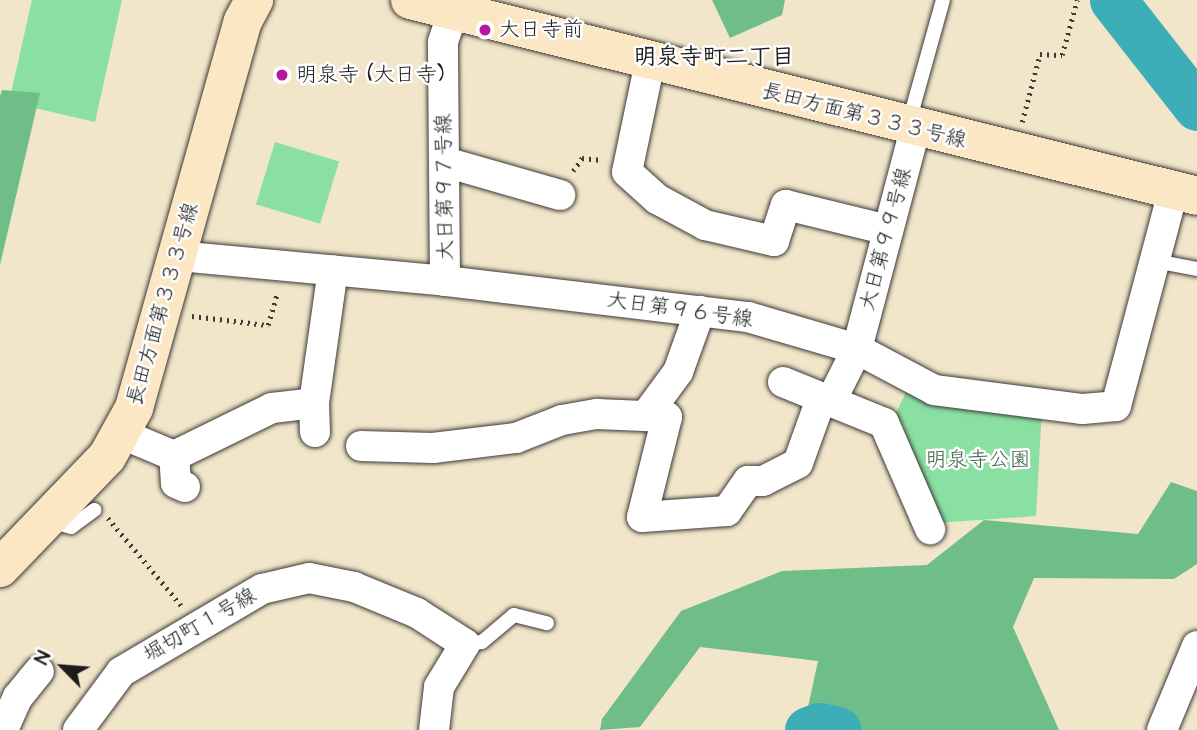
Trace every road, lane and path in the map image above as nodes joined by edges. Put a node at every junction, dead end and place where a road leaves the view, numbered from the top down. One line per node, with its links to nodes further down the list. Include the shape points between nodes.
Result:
1 (254, 0): 14 (street, 長田方面第３３３号線, via 243,21)
2 (410, 0): 5 (street, 長田方面第３３３号線)
3 (943, 0): 7 (lane, via 912,111)
4 (1077, 0): 8 (path, via 1062,55 1040,54)
5 (453, 11): 6 (street, 長田方面第３３３号線); 9 (street, 大日第９７号線, via 443,42)
6 (650, 62): 7 (street, 長田方面第３３３号線); 10 (street)
7 (915, 129): 11 (street, 長田方面第３３３号線); 13 (street, 大日第９９号線)
8 (1018, 136)
9 (445, 162): 12 (street); 18 (street, 大日第９７号線)
10 (627, 168): 12 (path, via 582,158 569,191); 13 (street, via 657,199 705,225 774,241 786,205)
11 (1185, 194): 15 (street, 大日第９６号線)
12 (560, 195)
13 (888, 230): 22 (street, 大日第９９号線)
14 (177, 256): 17 (street, 大日第９６号線); 28 (street, 長田方面第３３３号線, via 134,408)
15 (1155, 261): 16 (lane); 22 (street, 大日第９６号線, via 1116,406 1083,409 934,390)
16 (1197, 269)
17 (332, 270): 18 (street, 大日第９６号線); 25 (street)
18 (446, 281): 20 (street, 大日第９６号線)
19 (279, 286): 21 (path, via 268,325)
20 (700, 312): 22 (street, 大日第９６号線, via 748,317); 26 (street, via 678,372)
21 (190, 316)
22 (857, 349): 24 (street, 大日第９９号線)
23 (783, 382): 24 (street)
24 (832, 399): 26 (street, 大日第９９号線, via 820,402 799,463 763,481 748,481 727,511 642,517 667,417); 34 (street, via 884,423)
25 (314, 403): 27 (street); 30 (street, via 272,408)
26 (647, 414): 29 (street, via 597,414 562,420 516,438 433,448)
27 (315, 432)
28 (122, 434): 30 (street); 33 (street, 長田方面第３３３号線)
29 (361, 446)
30 (174, 456): 31 (street, via 176,483)
31 (186, 487)
32 (94, 510): 33 (lane, via 71,527); 36 (path, via 116,522)
33 (46, 520): 35 (street, 長田方面第３３３号線)
34 (930, 529)
35 (0, 568)
36 (192, 621): 38 (street, 堀切町１号線, via 262,589 309,578 354,587 417,613); 42 (street, 堀切町１号線, via 121,672)
37 (547, 623): 38 (lane, via 514,615 482,642)
38 (465, 644): 43 (street, via 439,687)
39 (1197, 646): 44 (street)
40 (39, 671): 41 (street, via 18,697)
41 (3, 730)
42 (78, 730)
43 (434, 730)
44 (1162, 730)

